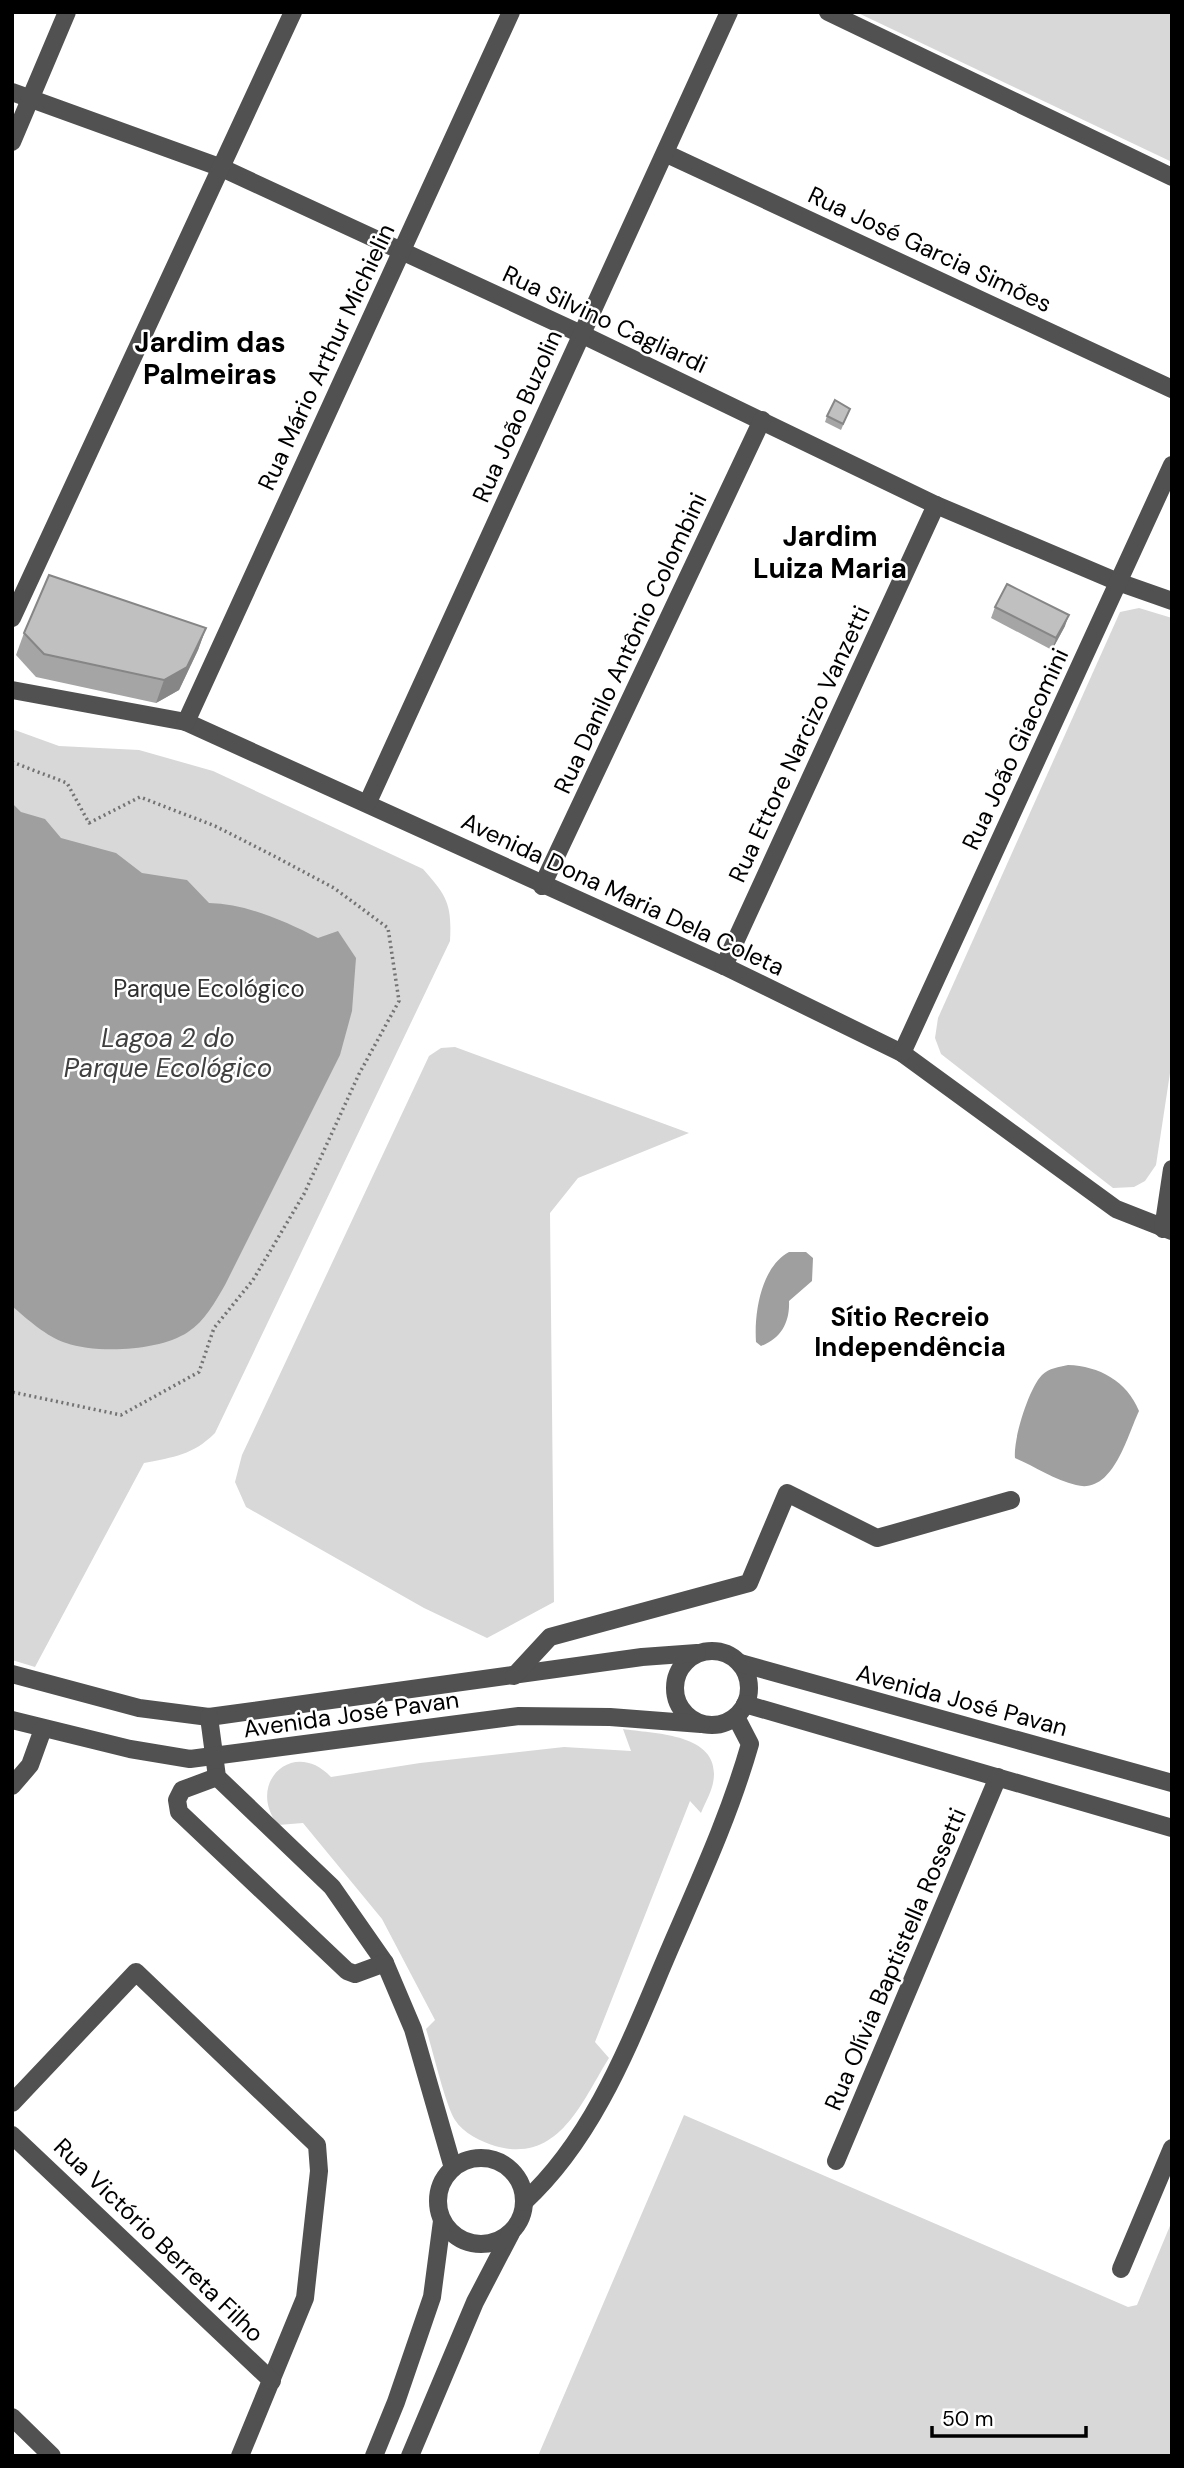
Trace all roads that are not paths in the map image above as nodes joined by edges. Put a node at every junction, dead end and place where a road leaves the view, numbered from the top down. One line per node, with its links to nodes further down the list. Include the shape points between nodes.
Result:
1 (67, 12): 7 (street)
2 (293, 12): 10 (street)
3 (511, 12): 12 (street, Rua Mário Arthur Michielin)
4 (729, 12): 9 (street, Rua João Buzolin)
5 (828, 12): 11 (street)
6 (12, 92): 7 (street, Rua Silvino Cagliardi)
7 (32, 98): 8 (street); 10 (street, Rua Silvino Cagliardi)
8 (12, 142)
9 (667, 154): 13 (street, Rua João Buzolin); 14 (street, Rua José Garcia Simões)
10 (222, 167): 12 (street, Rua Silvino Cagliardi); 20 (street)
11 (1172, 177)
12 (401, 250): 13 (street, Rua Silvino Cagliardi); 22 (street, Rua Mário Arthur Michielin)
13 (581, 334): 15 (street, Rua Silvino Cagliardi); 23 (street, Rua João Buzolin)
14 (1172, 389)
15 (762, 420): 17 (street, Rua Silvino Cagliardi); 24 (street, Rua Danilo Antônio Colombini)
16 (1172, 465): 18 (street, Rua João Giacomini)
17 (936, 505): 18 (street, Rua Silvino Cagliardi); 25 (street, Rua Ettore Narcizo Vanzetti)
18 (1118, 582): 19 (street, Rua Silvino Cagliardi); 26 (street, Rua João Giacomini)
19 (1172, 601)
20 (12, 618)
21 (12, 690): 22 (street, Avenida Dona Maria Dela Coleta)
22 (186, 722): 23 (street, Avenida Dona Maria Dela Coleta)
23 (368, 802): 24 (street, Avenida Dona Maria Dela Coleta)
24 (542, 886): 25 (street, Avenida Dona Maria Dela Coleta)
25 (724, 966): 26 (street, Avenida Dona Maria Dela Coleta)
26 (902, 1053): 28 (street, Avenida Dona Maria Dela Coleta, via 1116,1209)
27 (1172, 1169): 28 (street)
28 (1167, 1230)
29 (1011, 1500): 33 (street, via 877,1538 788,1493 749,1583 550,1637)
30 (697, 1653): 31 (street, via 720,1651); 33 (street, Avenida José Pavan); 37 (street, via 678,1671 675,1696 680,1709)
31 (740, 1663): 34 (street, via 749,1683); 42 (street, Avenida José Pavan)
32 (12, 1674): 35 (street, Avenida José Pavan, via 139,1708)
33 (514, 1676): 35 (street, Avenida José Pavan)
34 (741, 1711): 37 (street, via 725,1723); 41 (street); 51 (street, via 750,1744 734,1799 614,2078 544,2183)
35 (209, 1717): 39 (street)
36 (12, 1720): 38 (street, Avenida José Pavan)
37 (701, 1724): 39 (street, Avenida José Pavan, via 519,1716)
38 (43, 1729): 39 (street, Avenida José Pavan, via 190,1759); 43 (street, via 30,1765)
39 (212, 1758): 40 (street)
40 (217, 1777): 45 (street, via 332,1887); 45 (street, via 182,1790 177,1800 179,1812 347,1971 355,1974)
41 (998, 1777): 44 (street); 49 (street, Rua Olívia Baptistella Rossetti)
42 (1172, 1783)
43 (12, 1786)
44 (1172, 1828)
45 (385, 1963): 50 (street, via 414,2029)
46 (12, 2103): 55 (street, via 136,1972 317,2145 319,2171 305,2298)
47 (12, 2134): 55 (street, Rua Victório Berreta Filho)
48 (1172, 2148): 54 (street)
49 (836, 2161)
50 (453, 2168): 51 (street, via 479,2158 506,2166 519,2182); 52 (street, via 438,2192)
51 (524, 2202): 53 (street)
52 (442, 2221): 53 (street, via 463,2241 477,2244 491,2243); 59 (street, via 432,2297)
53 (514, 2228): 60 (street, via 475,2302)
54 (1121, 2269)
55 (272, 2381): 58 (street)
56 (12, 2417): 57 (street)
57 (52, 2456)
58 (240, 2456)
59 (374, 2456)
60 (410, 2456)

